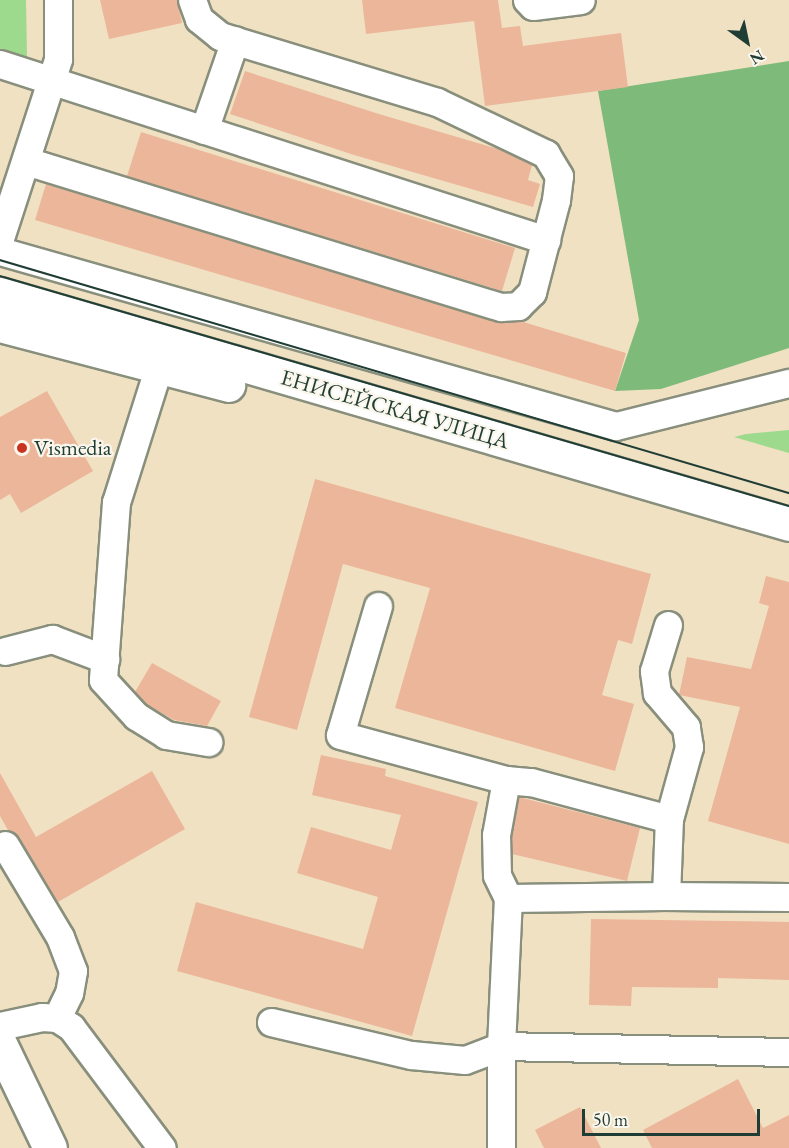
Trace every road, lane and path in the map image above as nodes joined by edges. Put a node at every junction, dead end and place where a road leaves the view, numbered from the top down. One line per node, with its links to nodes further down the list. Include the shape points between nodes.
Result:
1 (58, 0): 7 (lane, via 58,59)
2 (192, 0): 5 (lane, via 199,19 220,36)
3 (527, 0): 4 (lane, via 533,6)
4 (581, 0)
5 (235, 40): 8 (lane); 11 (lane, via 437,102 546,154 559,176)
6 (0, 64): 7 (lane)
7 (51, 81): 8 (lane); 9 (lane)
8 (204, 130): 11 (lane)
9 (26, 161): 10 (lane); 11 (lane, via 501,308 518,306 532,292)
10 (0, 238)
11 (546, 240)
12 (0, 251): 16 (lane, via 616,426)
13 (0, 294): 17 (main road, ЕНИСЕЙСКАЯ УЛИЦА)
14 (0, 325): 15 (main road, ЕНИСЕЙСКАЯ УЛИЦА)
15 (159, 366): 18 (main road, ЕНИСЕЙСКАЯ УЛИЦА); 22 (lane, via 116,502)
16 (789, 383)
17 (789, 524)
18 (789, 547)
19 (378, 606): 24 (lane, via 340,735)
20 (668, 625): 25 (lane, via 654,671 657,693 686,727 689,747)
21 (5, 651): 22 (lane, via 52,639)
22 (105, 660): 23 (lane, via 103,680 136,716 166,735)
23 (208, 742)
24 (506, 780): 25 (lane, via 531,782); 29 (lane, via 496,835 497,875)
25 (669, 819): 27 (lane)
26 (5, 845): 30 (lane, via 60,937 73,971 69,993)
27 (666, 896): 28 (lane); 29 (lane)
28 (789, 897)
29 (508, 898): 34 (lane)
30 (57, 1018): 32 (lane, via 42,1017); 37 (lane, via 71,1027)
31 (271, 1022): 34 (lane, via 411,1056 465,1060)
32 (0, 1026)
33 (0, 1044): 36 (main road)
34 (501, 1046): 35 (lane); 38 (lane)
35 (789, 1052)
36 (50, 1148)
37 (162, 1148)
38 (501, 1148)

